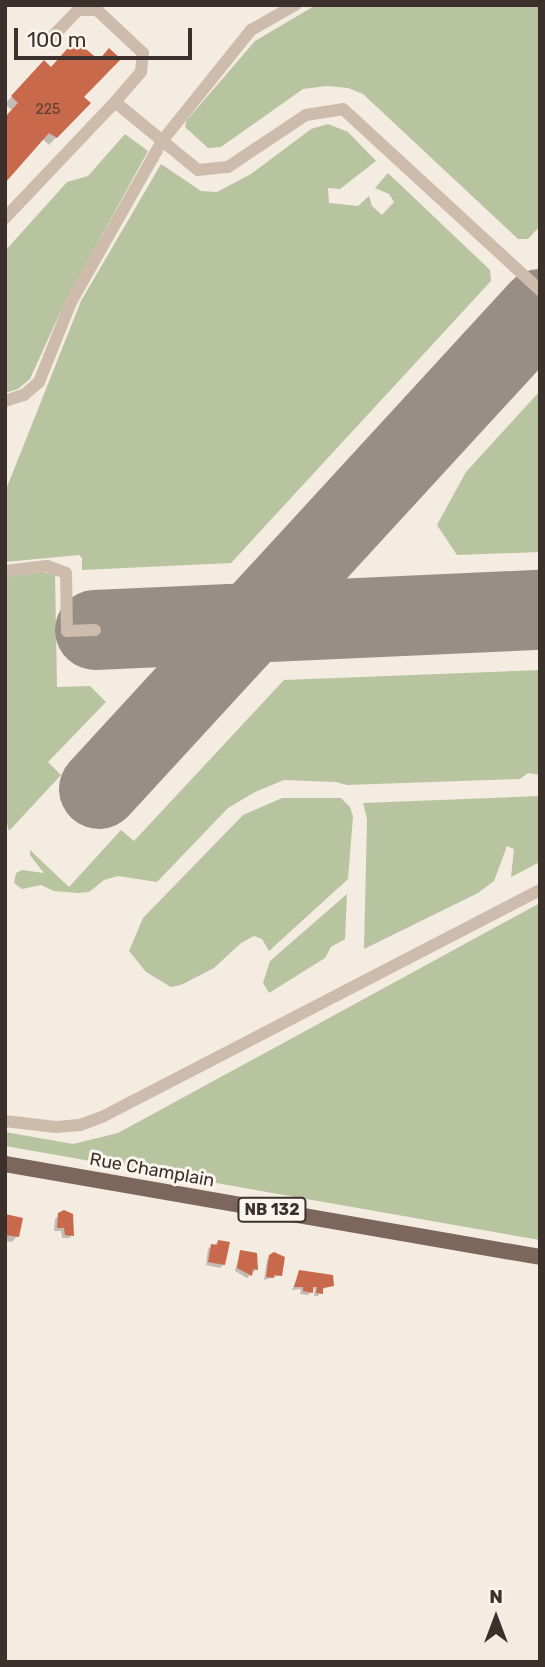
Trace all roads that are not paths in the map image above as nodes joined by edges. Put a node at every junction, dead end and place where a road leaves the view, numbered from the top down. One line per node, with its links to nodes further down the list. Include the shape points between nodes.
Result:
1 (295, 5): 4 (lane, via 251,30)
2 (53, 36): 3 (lane, via 78,10 97,10 143,52 141,72)
3 (115, 102): 4 (lane); 5 (lane)
4 (162, 141): 6 (lane, via 198,170 228,167 306,115 343,109); 7 (lane, via 72,302 39,382 24,396)
5 (5, 218)
6 (540, 290)
7 (5, 401)
8 (5, 571): 9 (lane, via 47,566 66,573 67,631)
9 (95, 630)
10 (540, 890): 11 (lane, via 102,1117 56,1127)
11 (5, 1121)
12 (5, 1164): 13 (main road, Rue Champlain / NB 132)
13 (540, 1257)

